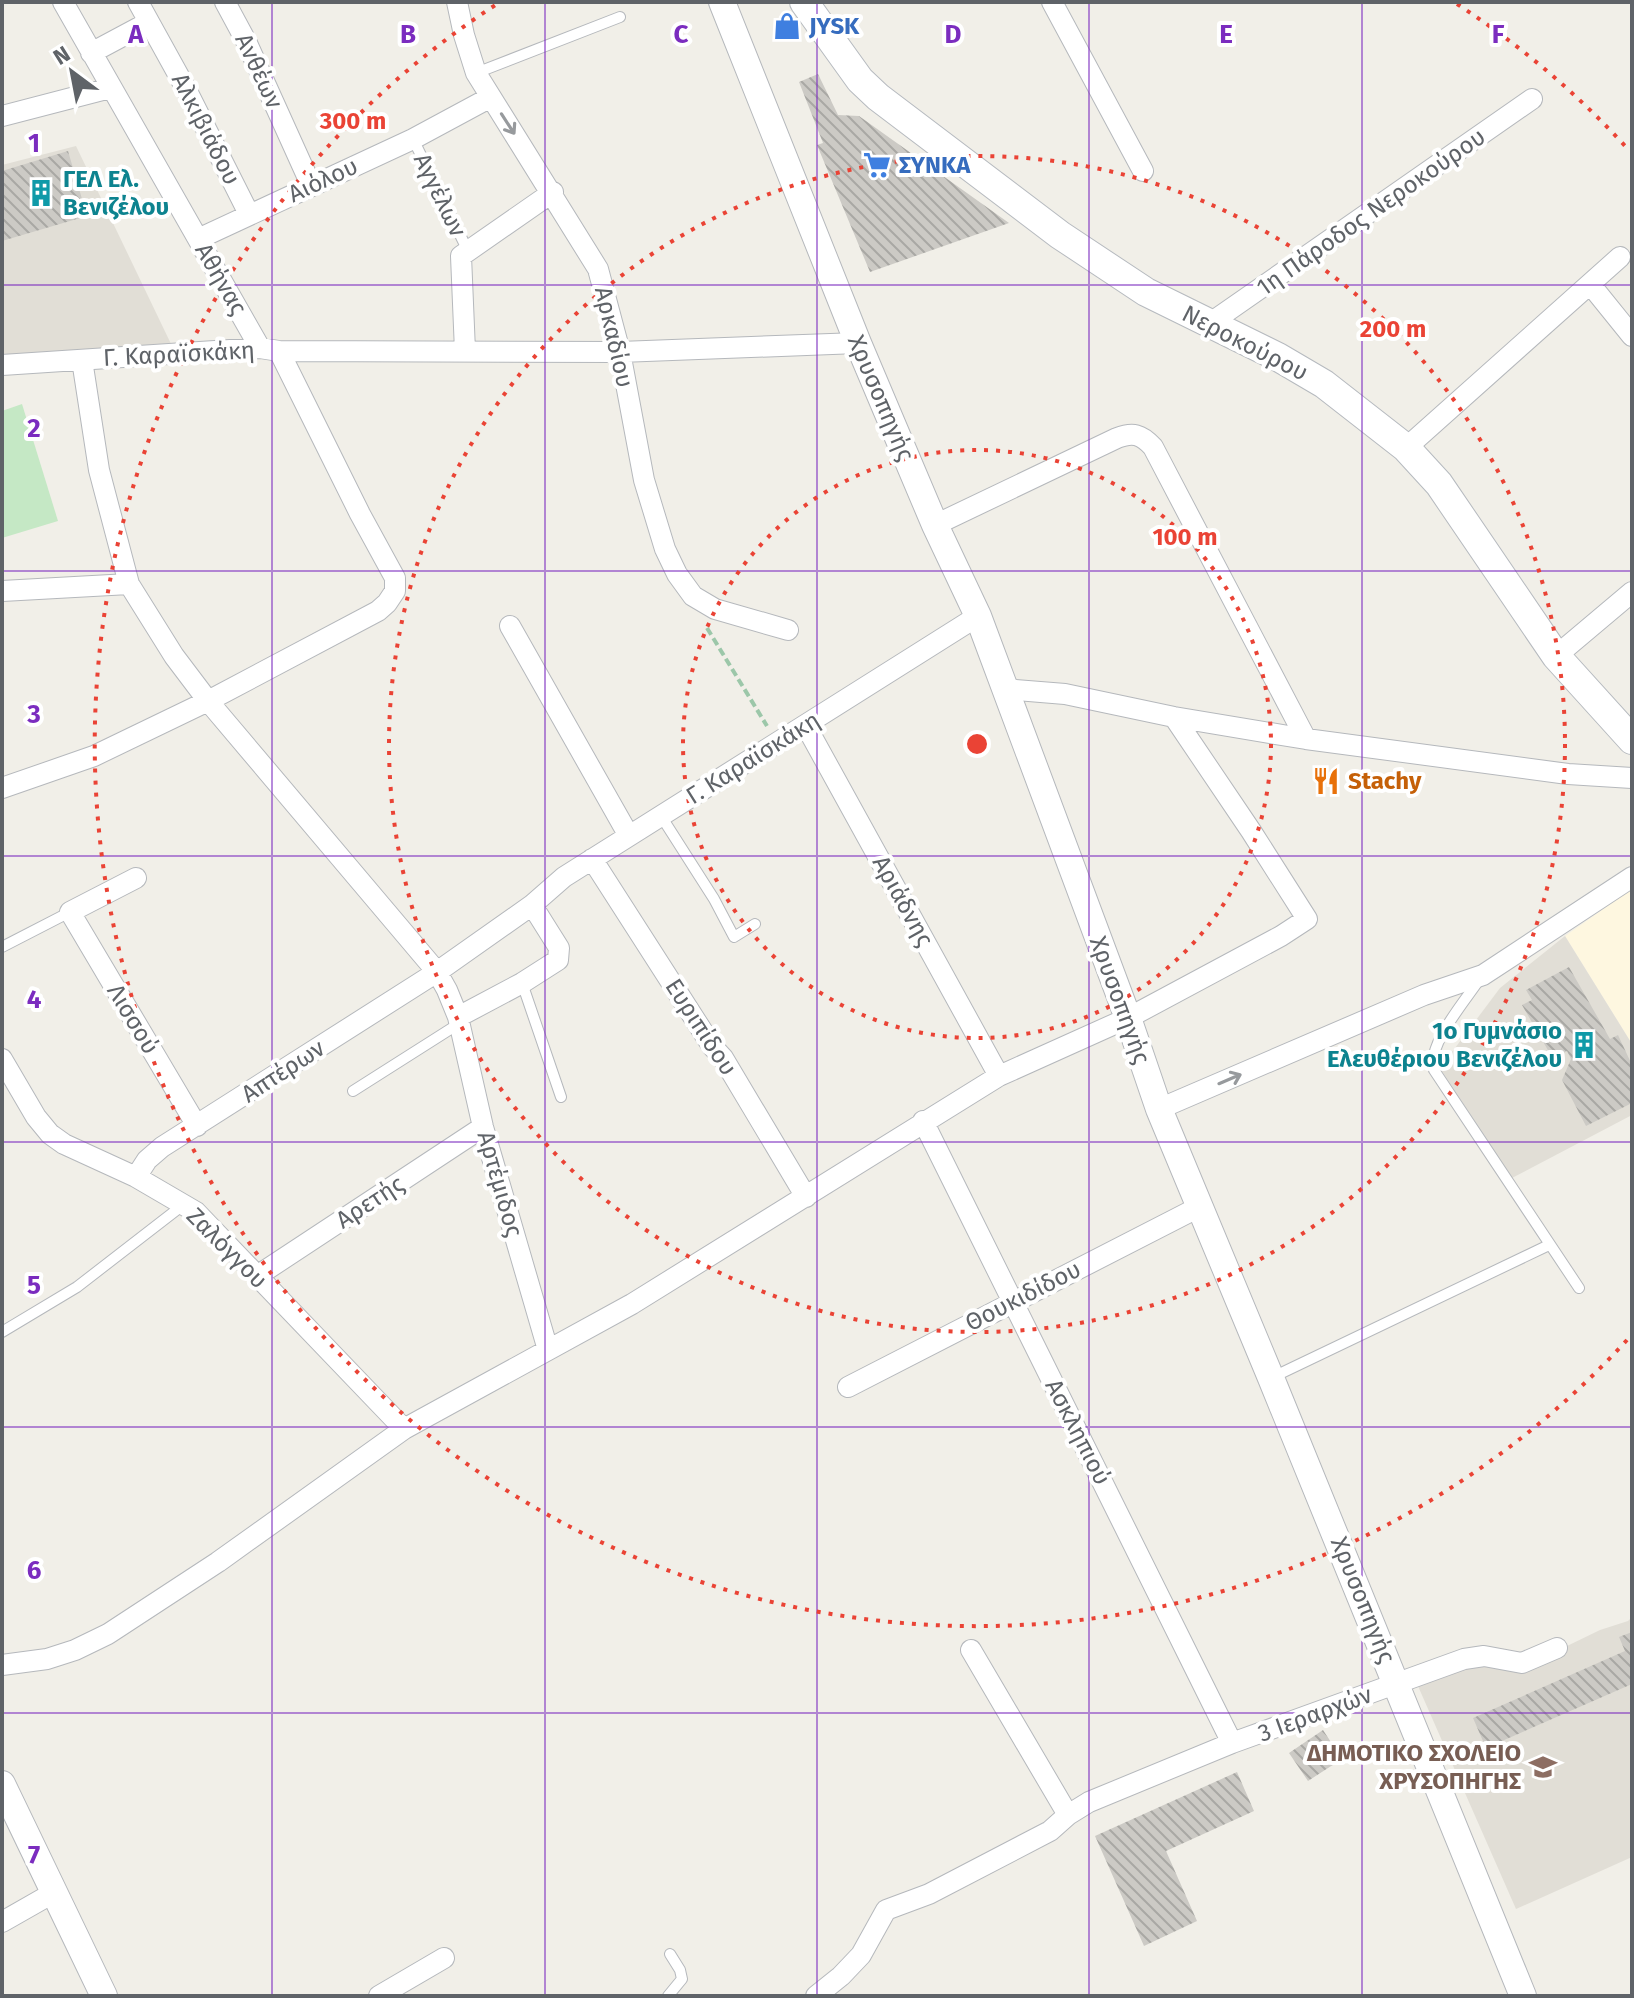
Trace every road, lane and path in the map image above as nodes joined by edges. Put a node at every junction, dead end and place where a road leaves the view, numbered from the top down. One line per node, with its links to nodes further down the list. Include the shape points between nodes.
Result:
1 (63, 2): 10 (street, Αθήνας)
2 (138, 2): 9 (street, Αλκιβιάδου)
3 (225, 2): 18 (street, Ανθέων)
4 (457, 2): 11 (street, Αρκαδίου)
5 (722, 2): 27 (street, Χρυσοπηγής)
6 (804, 2): 25 (main road, Νεροκούρου, via 878,97 1060,235 1146,292)
7 (1052, 2): 17 (street)
8 (620, 17): 11 (lane)
9 (149, 22): 10 (street); 20 (street, Αλκιβιάδου)
10 (91, 53): 12 (street, Αθήνας)
11 (476, 73): 13 (street, Αρκαδίου)
12 (110, 88): 15 (street); 21 (street, Αθήνας)
13 (491, 97): 16 (street, Αιόλου); 19 (street, Αρκαδίου, one-way to 19)
14 (1532, 99): 25 (street, 1η Πάροδος Νεροκούρου)
15 (2, 116)
16 (413, 139): 18 (street, Αιόλου); 22 (lane, Αγγέλων)
17 (1143, 171)
18 (311, 185): 20 (street, Αιόλου)
19 (553, 192): 22 (street); 30 (street, Αρκαδίου, via 598,269)
20 (249, 214): 21 (street, Αιόλου)
21 (198, 239): 28 (street, Αθήνας)
22 (464, 253): 29 (street, Αγγέλων)
23 (1620, 257): 24 (street)
24 (1590, 284): 26 (street); 33 (street)
25 (1209, 324): 33 (main road, Νεροκούρου, via 1324,384)
26 (1632, 336)
27 (858, 343): 30 (street, Γ. Καραϊσκάκη); 34 (street, Χρυσοπηγής)
28 (270, 350): 29 (street, Γ. Καραϊσκάκη); 31 (street, Γ. Καραϊσκάκη); 44 (street, Αθήνας, via 395,578 395,591 378,611)
29 (465, 351): 30 (street, Γ. Καραϊσκάκη)
30 (620, 352): 38 (street, Αρκαδίου, via 644,480 665,549)
31 (82, 360): 32 (street); 35 (street, Γ. Καραϊσκάκη, via 99,470)
32 (2, 365)
33 (1406, 448): 42 (main road, Νεροκούρου, via 1439,484)
34 (935, 525): 39 (street, Χρυσοπηγής); 47 (street, via 1117,438 1131,433 1144,437)
35 (129, 584): 36 (street); 44 (street, Γ. Καραϊσκάκη)
36 (2, 591)
37 (1632, 592): 42 (street)
38 (693, 596): 41 (street, via 715,609); 49 (path, via 713,640)
39 (978, 616): 43 (street, Χρυσοπηγής); 46 (street, Γ. Καραϊσκάκη)
40 (510, 626): 53 (street)
41 (788, 630)
42 (1556, 656): 48 (main road, Νεροκούρου)
43 (1004, 689): 45 (street, via 1065,694); 64 (street, Χρυσοπηγής)
44 (208, 701): 51 (street, via 94,756); 61 (street, Γ. Καραϊσκάκη)
45 (1174, 717): 47 (street); 64 (street, via 1307,919)
46 (806, 726): 49 (street, Γ. Καραϊσκάκη); 67 (street, Αριάδνης)
47 (1306, 739): 50 (street)
48 (1632, 740)
49 (778, 743): 52 (street, Γ. Καραϊσκάκη)
50 (1632, 778)
51 (2, 788)
52 (661, 816): 53 (street, Γ. Καραϊσκάκη); 59 (lane, via 734,937)
53 (629, 836): 54 (street, Γ. Καραϊσκάκη)
54 (592, 859): 57 (street, Γ. Καραϊσκάκη); 75 (street, Ευριπίδου, via 723,1058)
55 (1632, 877): 62 (street)
56 (136, 878): 58 (street)
57 (532, 905): 61 (street, Γ. Καραϊσκάκη); 63 (street, via 560,954 553,965)
58 (70, 912): 60 (lane); 72 (street, Λισσού)
59 (755, 924)
60 (2, 947)
61 (437, 972): 65 (street, Γ. Καραϊσκάκη); 72 (street, Απτέρων)
62 (1483, 975): 70 (street, one-way to 62, via 1424,995); 78 (lane, via 1443,1034 1432,1062)
63 (522, 983): 65 (street); 69 (lane)
64 (1128, 1018): 67 (street); 70 (street, Χρυσοπηγής)
65 (459, 1020): 68 (lane); 73 (street, Αρτέμιδος)
66 (2, 1059): 74 (street, Ζαλόγγου, via 50,1134)
67 (999, 1076): 71 (street)
68 (353, 1091)
69 (561, 1097)
70 (1159, 1109): 77 (street, Χρυσοπηγής)
71 (923, 1121): 75 (street); 81 (street, Ασκληπιού)
72 (197, 1126): 74 (street, Απτέρων, via 162,1147)
73 (483, 1127): 79 (street, Αρετής); 83 (street, Αρτέμιδος)
74 (136, 1177): 76 (street, Ζαλόγγου)
75 (806, 1197): 83 (street)
76 (184, 1204): 79 (street, Ζαλόγγου); 82 (lane, via 77,1287)
77 (1199, 1207): 81 (street, Θουκιδίδου); 84 (street, Χρυσοπηγής)
78 (1549, 1245): 80 (lane); 84 (lane)
79 (257, 1276): 86 (street, Ζαλόγγου)
80 (1579, 1288)
81 (1011, 1302): 85 (street, Θουκιδίδου); 91 (street, Ασκληπιού)
82 (2, 1332)
83 (548, 1350): 86 (street)
84 (1271, 1378): 90 (street, Χρυσοπηγής)
85 (848, 1387)
86 (404, 1429): 89 (street, via 108,1634 47,1659)
87 (1557, 1648): 90 (street, 3 Ιεραρχών, via 1522,1663 1484,1656 1464,1659)
88 (971, 1650): 93 (street)
89 (2, 1665)
90 (1397, 1684): 91 (street, 3 Ιεραρχών); 102 (street, Χρυσοπηγής)
91 (1232, 1743): 93 (street, 3 Ιεραρχών)
92 (2, 1784): 94 (street)
93 (1073, 1812): 101 (street, 3 Ιεραρχών, via 1050,1831 929,1894 886,1910 861,1955)
94 (53, 1893): 95 (street); 98 (street)
95 (2, 1922)
96 (670, 1954): 100 (lane, via 682,1979)
97 (444, 1958): 99 (street)
98 (104, 1996)
99 (379, 1996)
100 (668, 1996)
101 (816, 1996)
102 (1523, 1996)

